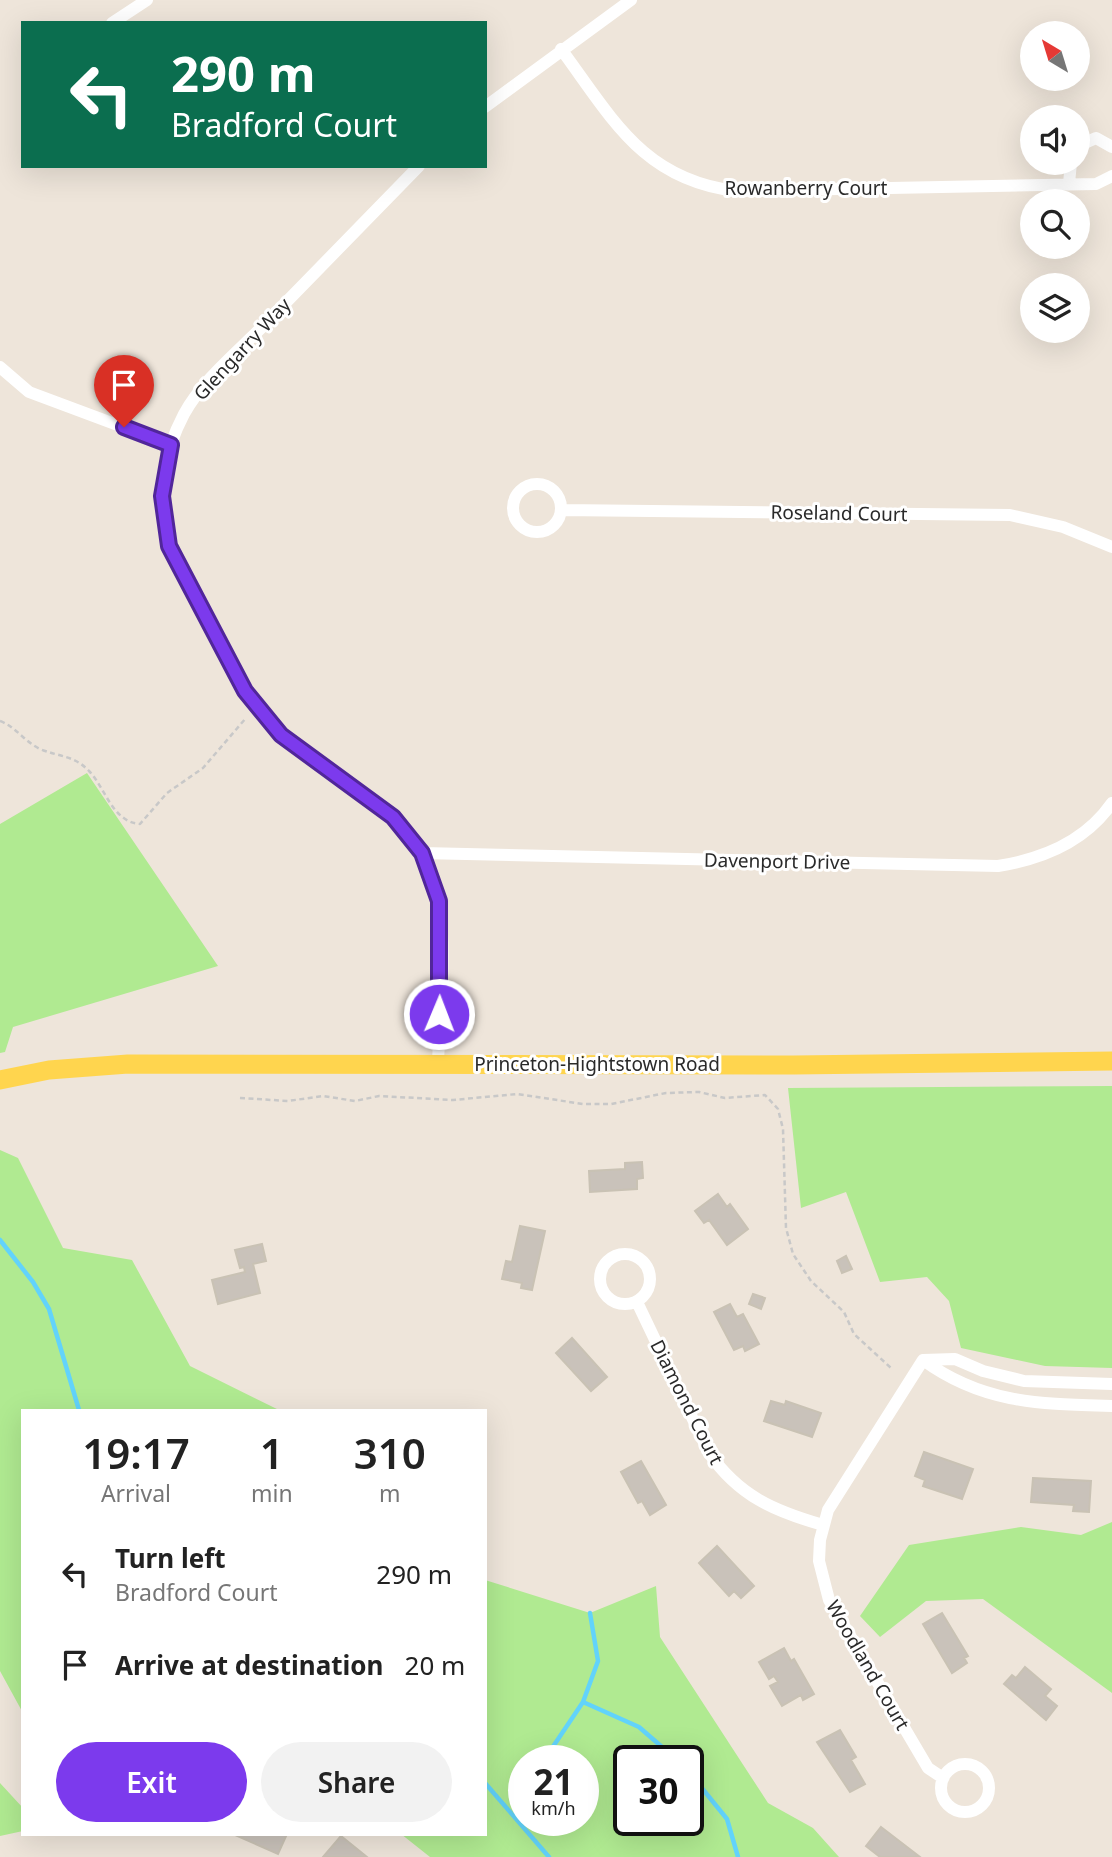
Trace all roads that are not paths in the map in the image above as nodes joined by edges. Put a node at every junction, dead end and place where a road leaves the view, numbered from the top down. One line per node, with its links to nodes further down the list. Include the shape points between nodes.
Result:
1 (147, 0): 3 (street)
2 (631, 0): 4 (street)
3 (115, 21)
4 (561, 49): 5 (street); 11 (street, Rowanberry Court, via 626,138 644,155 665,170 712,188)
5 (487, 105)
6 (1090, 141): 7 (street, via 1096,138)
7 (1112, 147)
8 (417, 168): 13 (street, Glengarry Way, via 203,387)
9 (1070, 175): 11 (street)
10 (1112, 176): 11 (street, Rowanberry Court, via 1096,184)
11 (1069, 183)
12 (0, 367): 13 (street, via 29,392)
13 (171, 445): 17 (street, Glengarry Way, via 162,496 169,546 245,691 281,735 393,817)
14 (561, 510): 15 (street, Roseland Court, via 1010,515 1063,527)
15 (1112, 547)
16 (1112, 803): 17 (street, Davenport Drive, via 1071,842 1025,862 998,866)
17 (422, 853): 19 (street, Glengarry Way, via 433,877 441,923)
18 (1112, 1061): 19 (main road, Princeton-Hightstown Road)
19 (438, 1063): 20 (main road, Princeton-Hightstown Road, via 128,1064 49,1070)
20 (0, 1080)
21 (638, 1302): 21 (street, via 650,1284 644,1263 630,1254 609,1259 601,1270 603,1292 621,1305); 25 (street, Diamond Court, via 709,1453 723,1473 779,1513)
22 (923, 1360): 23 (street, via 955,1359 1024,1381); 24 (street, via 949,1379 981,1392 1026,1402); 25 (street, Woodland Court)
23 (1112, 1384)
24 (1112, 1406)
25 (823, 1525): 26 (street, Woodland Court, via 819,1561 829,1600 928,1768)
26 (943, 1778)

